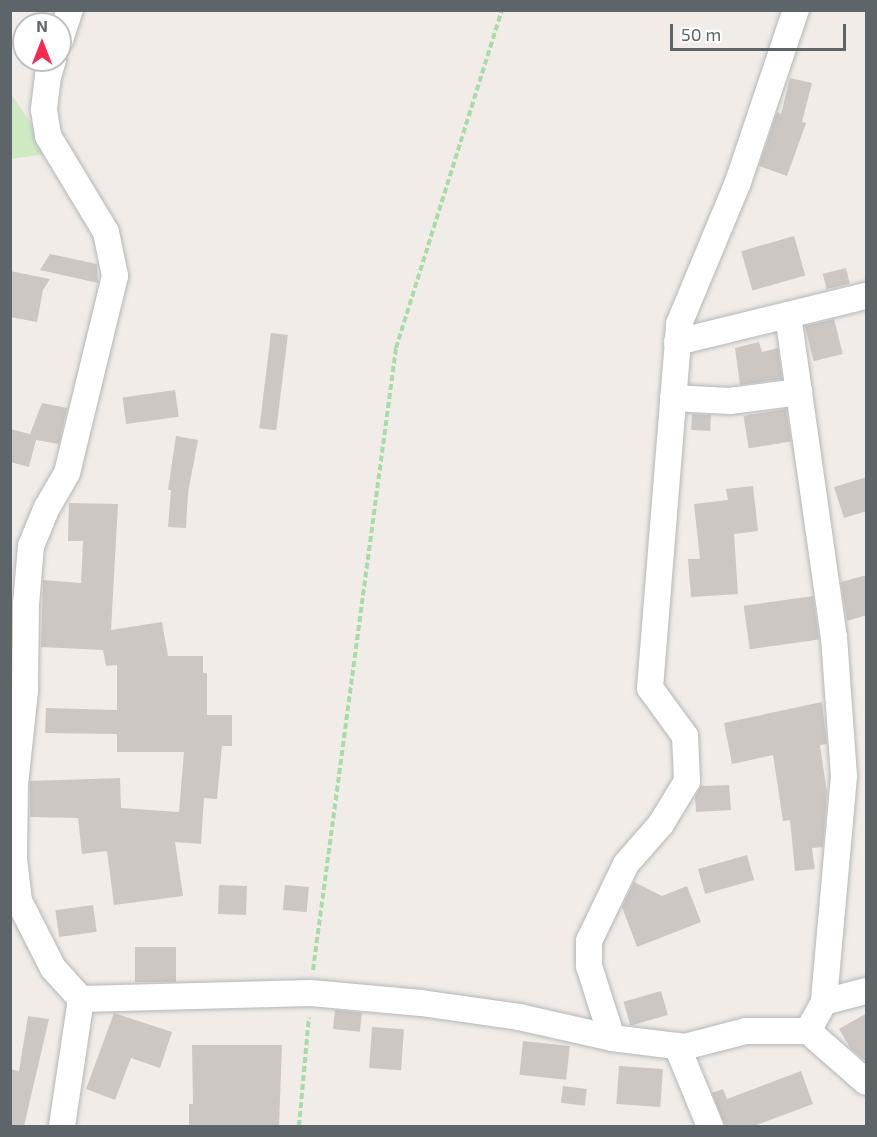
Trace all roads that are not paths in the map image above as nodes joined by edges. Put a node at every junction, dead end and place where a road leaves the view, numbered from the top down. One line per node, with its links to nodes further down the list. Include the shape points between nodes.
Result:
1 (796, 10): 5 (street, via 738,182 679,324)
2 (49, 72): 8 (street, via 44,110 48,135 105,232 114,276 67,472 31,546 25,692 12,830)
3 (867, 296): 4 (street)
4 (788, 315): 5 (street); 6 (street)
5 (677, 342): 7 (street)
6 (799, 392): 7 (street, via 730,401); 11 (street, via 834,637 842,725 844,776)
7 (673, 398): 13 (street, via 650,688 685,736 687,781 661,824 626,864 589,940 589,966)
8 (15, 901): 10 (street, via 53,968)
9 (867, 991): 11 (street)
10 (81, 999): 13 (street, via 310,993 508,1015); 16 (street)
11 (824, 1002): 12 (street)
12 (808, 1031): 14 (street, via 746,1031); 15 (street)
13 (612, 1038): 14 (street)
14 (677, 1046): 17 (street)
15 (867, 1082)
16 (62, 1126)
17 (710, 1126)

